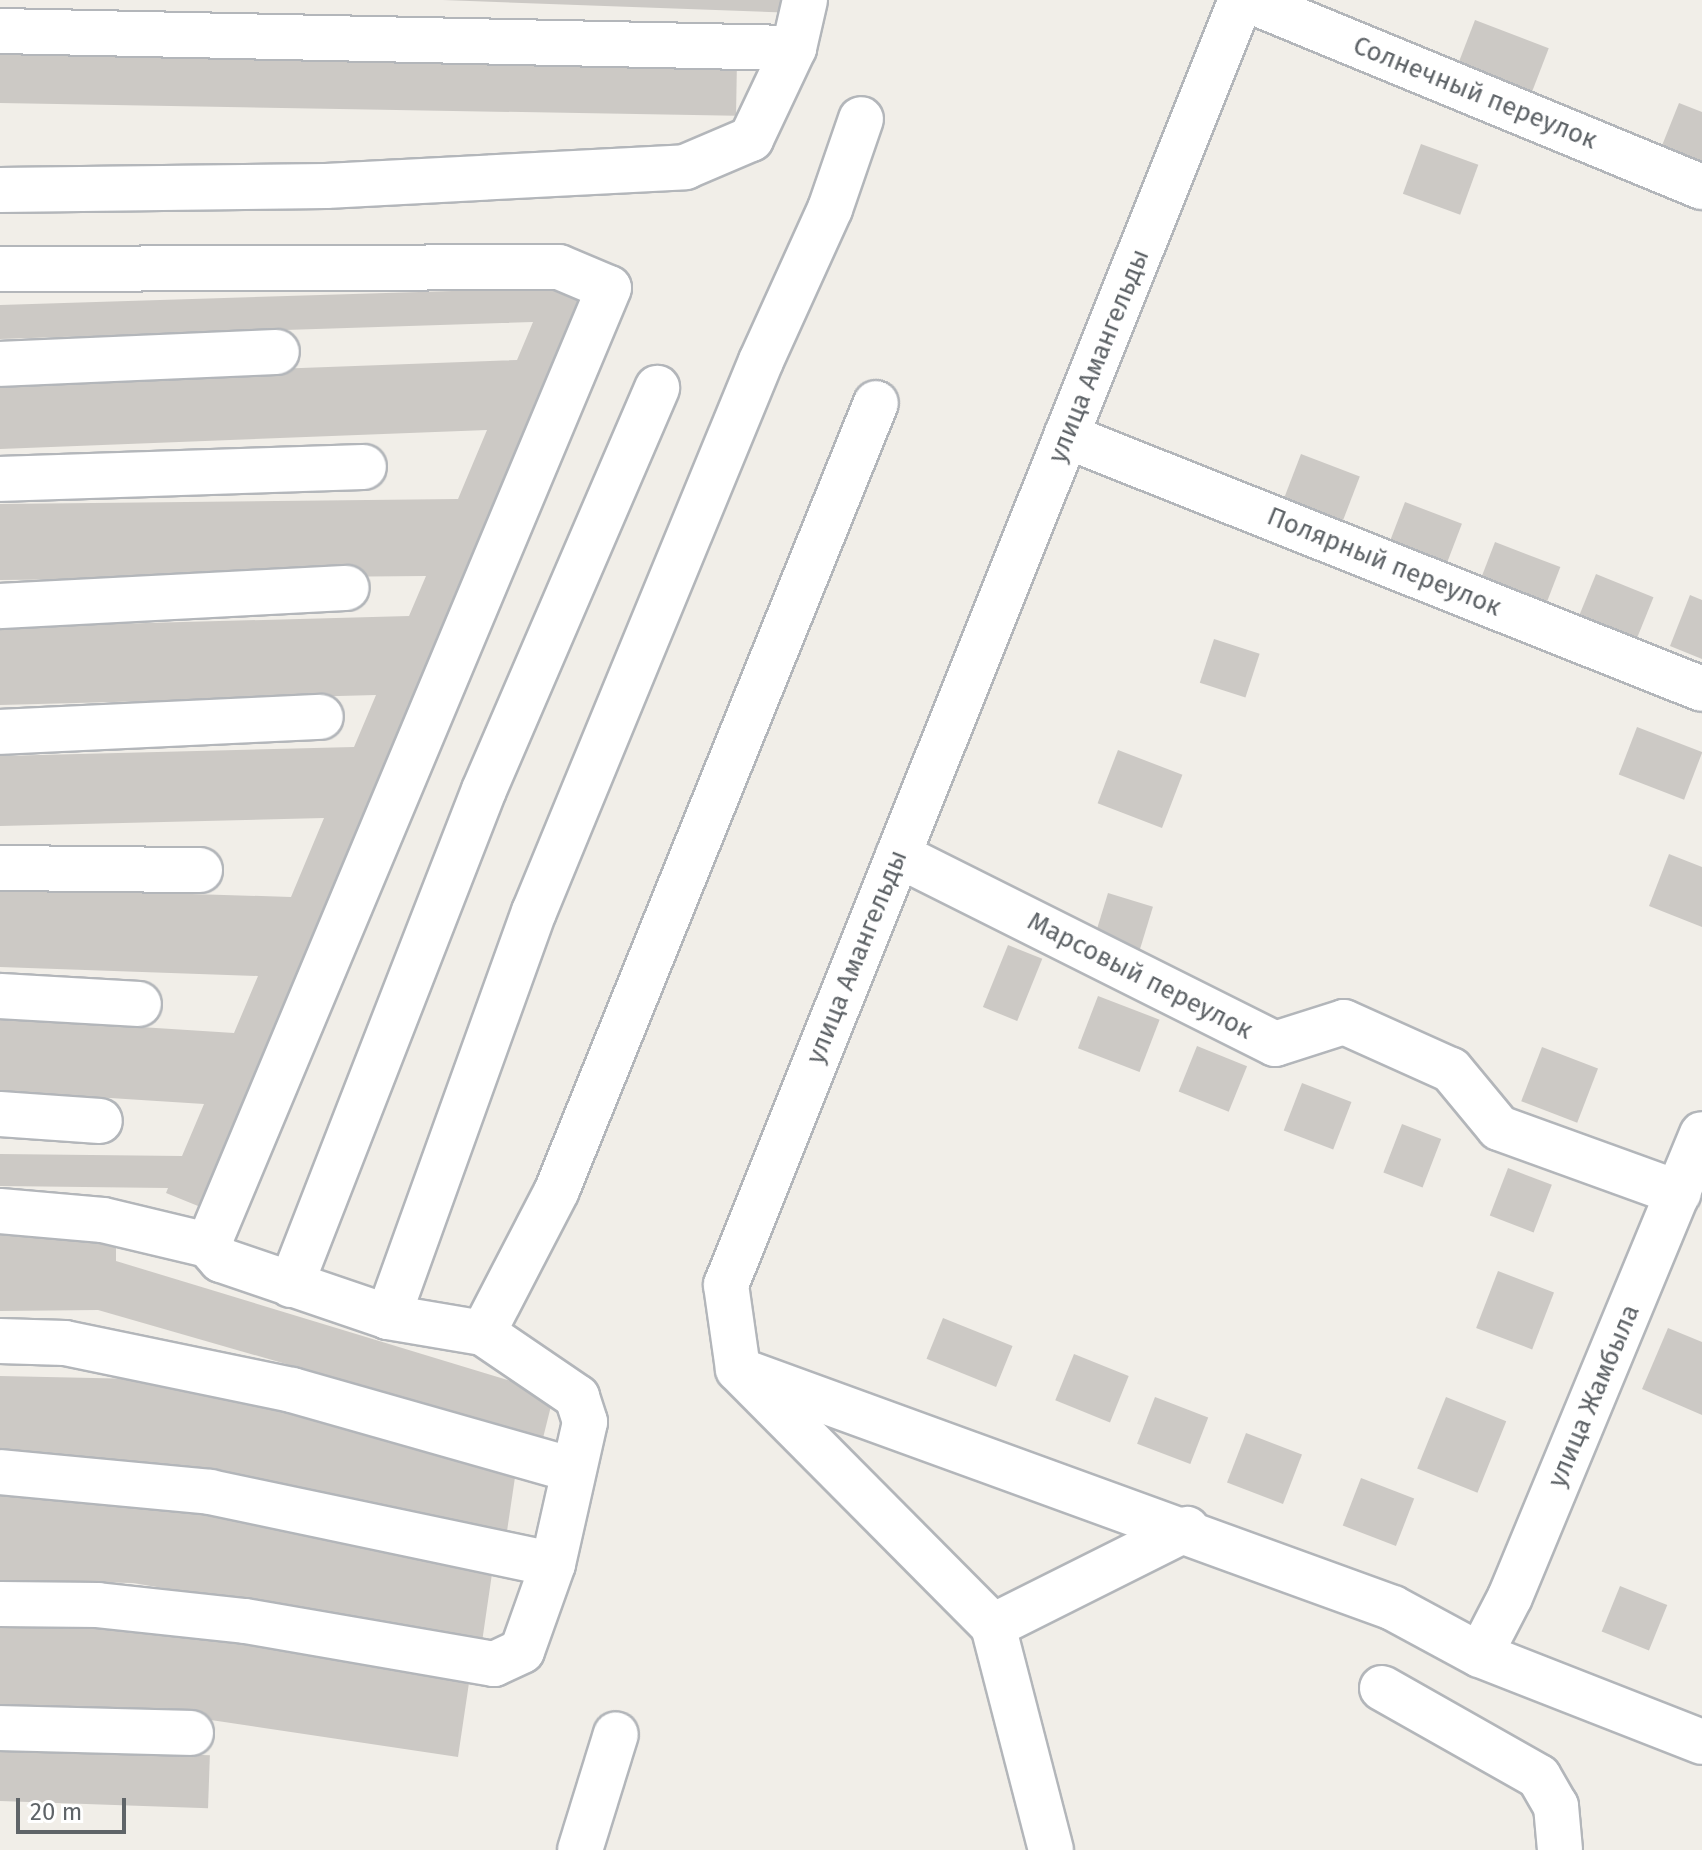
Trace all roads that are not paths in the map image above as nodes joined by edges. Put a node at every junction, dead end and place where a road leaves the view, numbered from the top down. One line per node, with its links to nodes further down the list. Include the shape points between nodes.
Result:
1 (805, 0): 5 (street)
2 (1241, 0): 14 (street, улица Амангельды)
3 (1248, 0): 7 (street, Солнечный переулок)
4 (0, 31): 5 (street)
5 (794, 48): 8 (street, via 751,139 685,167 326,186)
6 (861, 119): 34 (street, via 830,209 761,361 534,912)
7 (1702, 187)
8 (0, 190)
9 (0, 269): 32 (street, via 559,267 609,288)
10 (277, 352): 11 (street)
11 (0, 364)
12 (657, 388): 33 (street, via 484,790)
13 (876, 403): 35 (street, via 557,1190)
14 (1066, 436): 19 (street, Полярный переулок); 22 (street, улица Амангельды)
15 (364, 467): 16 (street)
16 (0, 479)
17 (347, 588): 18 (street)
18 (0, 606)
19 (1702, 689)
20 (321, 717): 21 (street)
21 (0, 732)
22 (898, 855): 30 (street, Марсовый переулок, via 1275,1044 1344,1022 1451,1070 1499,1128); 37 (street, улица Амангельды, via 726,1285)
23 (0, 868): 24 (street)
24 (200, 870)
25 (0, 996): 26 (street)
26 (139, 1004)
27 (0, 1114): 28 (street)
28 (100, 1121)
29 (1702, 1134): 30 (street, улица Жамбыла)
30 (1679, 1193): 44 (street, улица Жамбыла, via 1510,1597)
31 (0, 1211): 32 (street, via 103,1220)
32 (208, 1245): 33 (street, via 221,1260)
33 (291, 1285): 34 (street)
34 (388, 1317): 35 (street)
35 (483, 1333): 38 (street, via 577,1397 585,1422)
36 (0, 1341): 38 (street, via 65,1343 292,1390)
37 (738, 1369): 40 (street); 43 (street)
38 (570, 1469): 41 (street, via 572,1487)
39 (0, 1472): 41 (street, via 210,1492)
40 (1187, 1529): 43 (street); 44 (street, via 1393,1608)
41 (553, 1564): 42 (street, via 522,1651 494,1664 245,1621 98,1605)
42 (0, 1604)
43 (993, 1626): 51 (street)
44 (1480, 1655): 49 (street)
45 (1382, 1688): 52 (street, via 1539,1777 1556,1806)
46 (0, 1728): 47 (street)
47 (191, 1733)
48 (616, 1734): 50 (street)
49 (1702, 1742)
50 (580, 1850)
51 (1051, 1850)
52 (1560, 1850)

